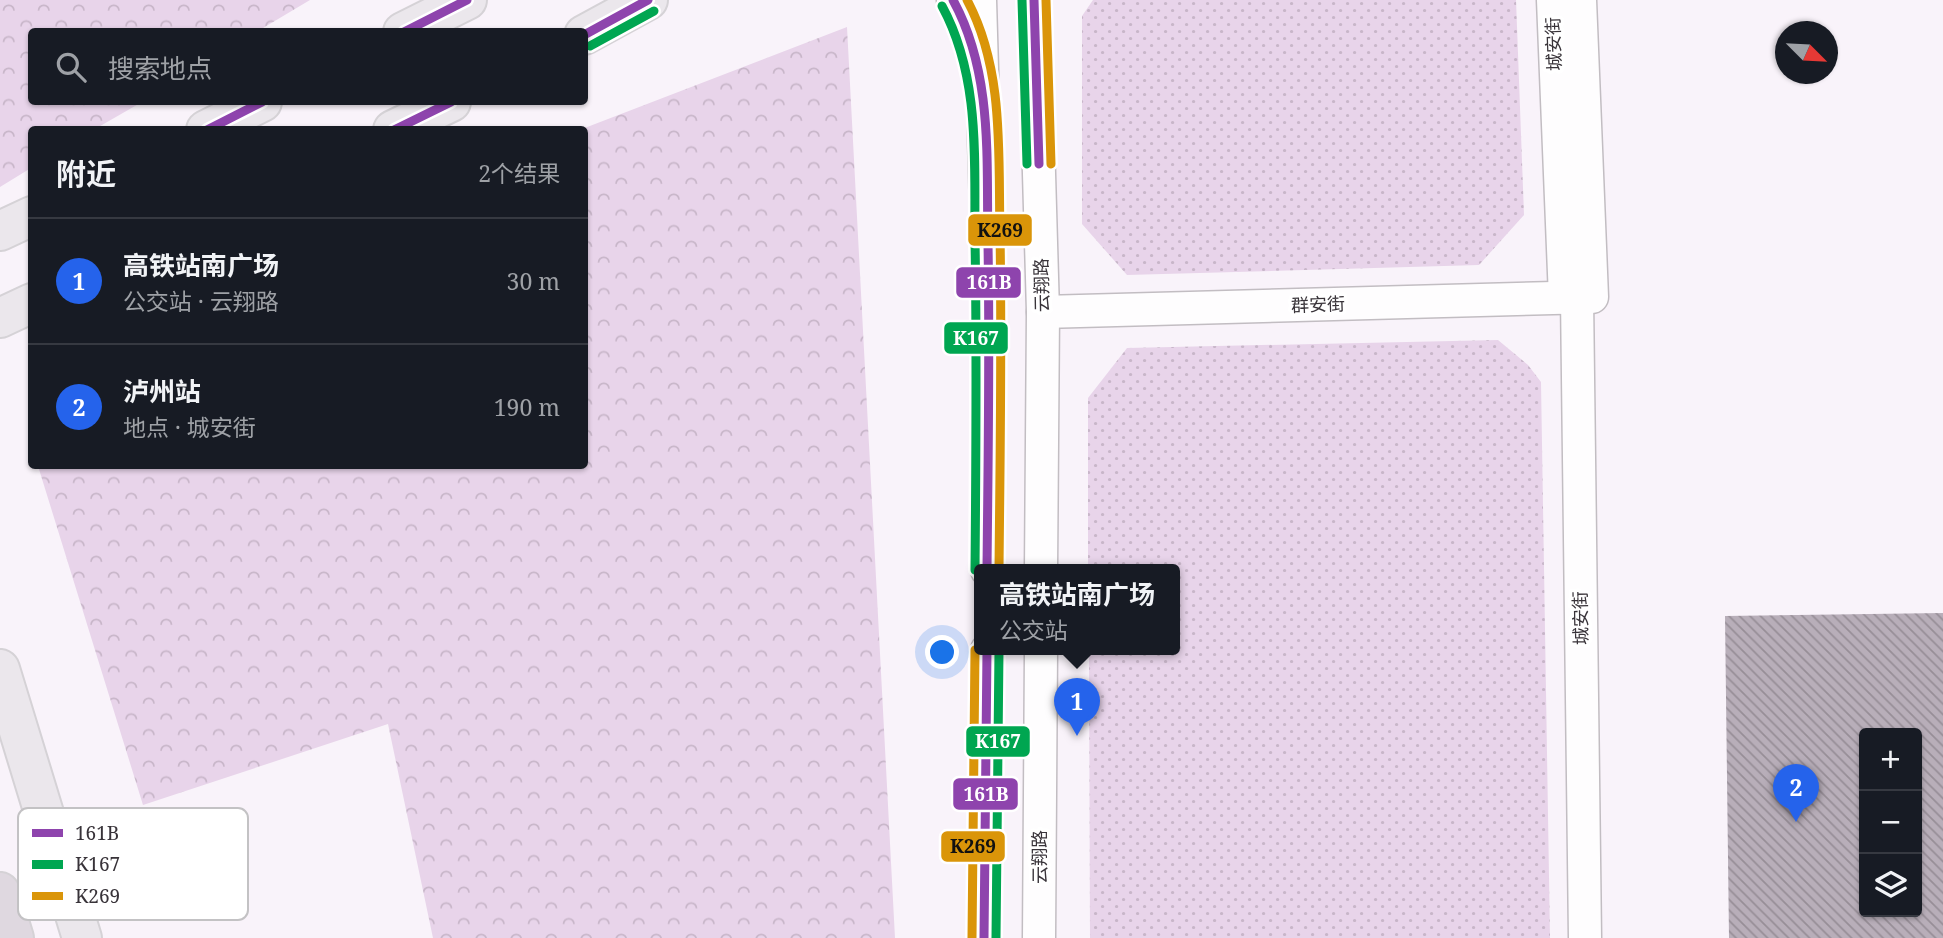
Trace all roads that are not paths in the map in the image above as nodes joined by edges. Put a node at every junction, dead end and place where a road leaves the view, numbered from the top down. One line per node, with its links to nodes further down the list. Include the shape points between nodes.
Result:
1 (467, 0): 8 (main road)
2 (648, 0): 9 (main road)
3 (953, 0): 10 (street, via 969,35)
4 (981, 0): 10 (street)
5 (1034, 0): 21 (street, 云翔路)
6 (1553, 0): 19 (street, 城安街)
7 (1580, 0): 19 (street, 城安街)
8 (411, 28)
9 (588, 33)
10 (983, 89): 23 (street, via 989,311)
11 (256, 105): 13 (main road)
12 (446, 105): 14 (main road)
13 (214, 126)
14 (401, 126)
15 (28, 208): 16 (main road)
16 (0, 212)
17 (28, 218): 18 (main road)
18 (0, 231)
19 (1578, 297): 21 (street, 群安街); 35 (street, 城安街)
20 (28, 305): 22 (main road)
21 (1043, 312): 24 (street, 云翔路)
22 (0, 318)
23 (987, 564)
24 (1041, 564)
25 (987, 655): 33 (street)
26 (1041, 655): 34 (street, 云翔路)
27 (0, 669): 28 (main road)
28 (42, 808)
29 (0, 892): 31 (highway)
30 (77, 920): 32 (main road)
31 (14, 938)
32 (82, 938)
33 (984, 938)
34 (1039, 938)
35 (1585, 938)

